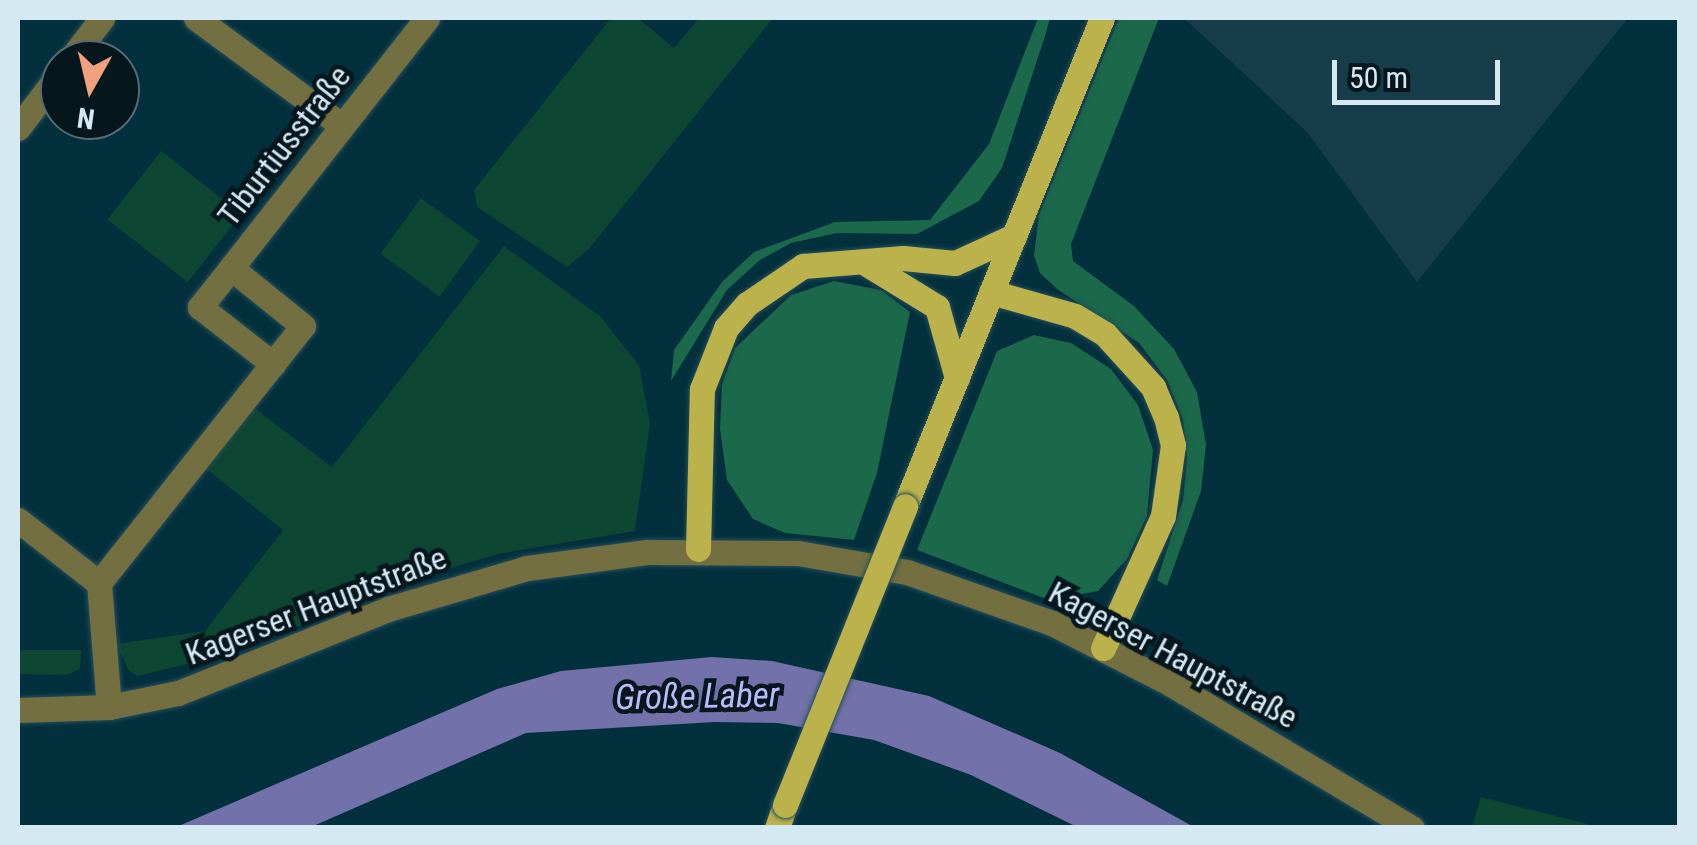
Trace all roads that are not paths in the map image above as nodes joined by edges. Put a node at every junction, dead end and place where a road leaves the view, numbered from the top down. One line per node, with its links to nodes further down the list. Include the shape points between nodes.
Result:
1 (102, 18): 5 (street)
2 (196, 18): 7 (street)
3 (427, 18): 7 (street, Tiburtiusstraße)
4 (1102, 18): 9 (main road)
5 (85, 40)
6 (40, 99): 8 (street)
7 (341, 125): 11 (street, Tiburtiusstraße)
8 (18, 128)
9 (1014, 236): 10 (main road, via 955,263 903,258); 12 (main road)
10 (866, 264): 14 (main road, via 937,307); 16 (main road, via 803,266 774,281 726,328 702,389)
11 (230, 268): 13 (street, Tiburtiusstraße, via 303,326); 13 (street, Tiburtiusstraße, via 200,307)
12 (992, 292): 14 (main road); 18 (main road, via 1076,316 1105,334 1153,386 1166,417 1173,445 1164,516)
13 (273, 364): 17 (street, Tiburtiusstraße)
14 (957, 378): 21 (main road, bridge)
15 (18, 520): 17 (street)
16 (698, 549): 18 (street, Kagerser Hauptstraße, via 798,552 906,572 1003,603); 19 (street, Kagerser Hauptstraße, via 588,558 464,584 230,676)
17 (99, 583): 19 (street)
18 (1103, 648): 22 (street, Kagerser Hauptstraße)
19 (109, 707): 20 (street, Kagerser Hauptstraße)
20 (18, 710)
21 (781, 816)
22 (1412, 828)

